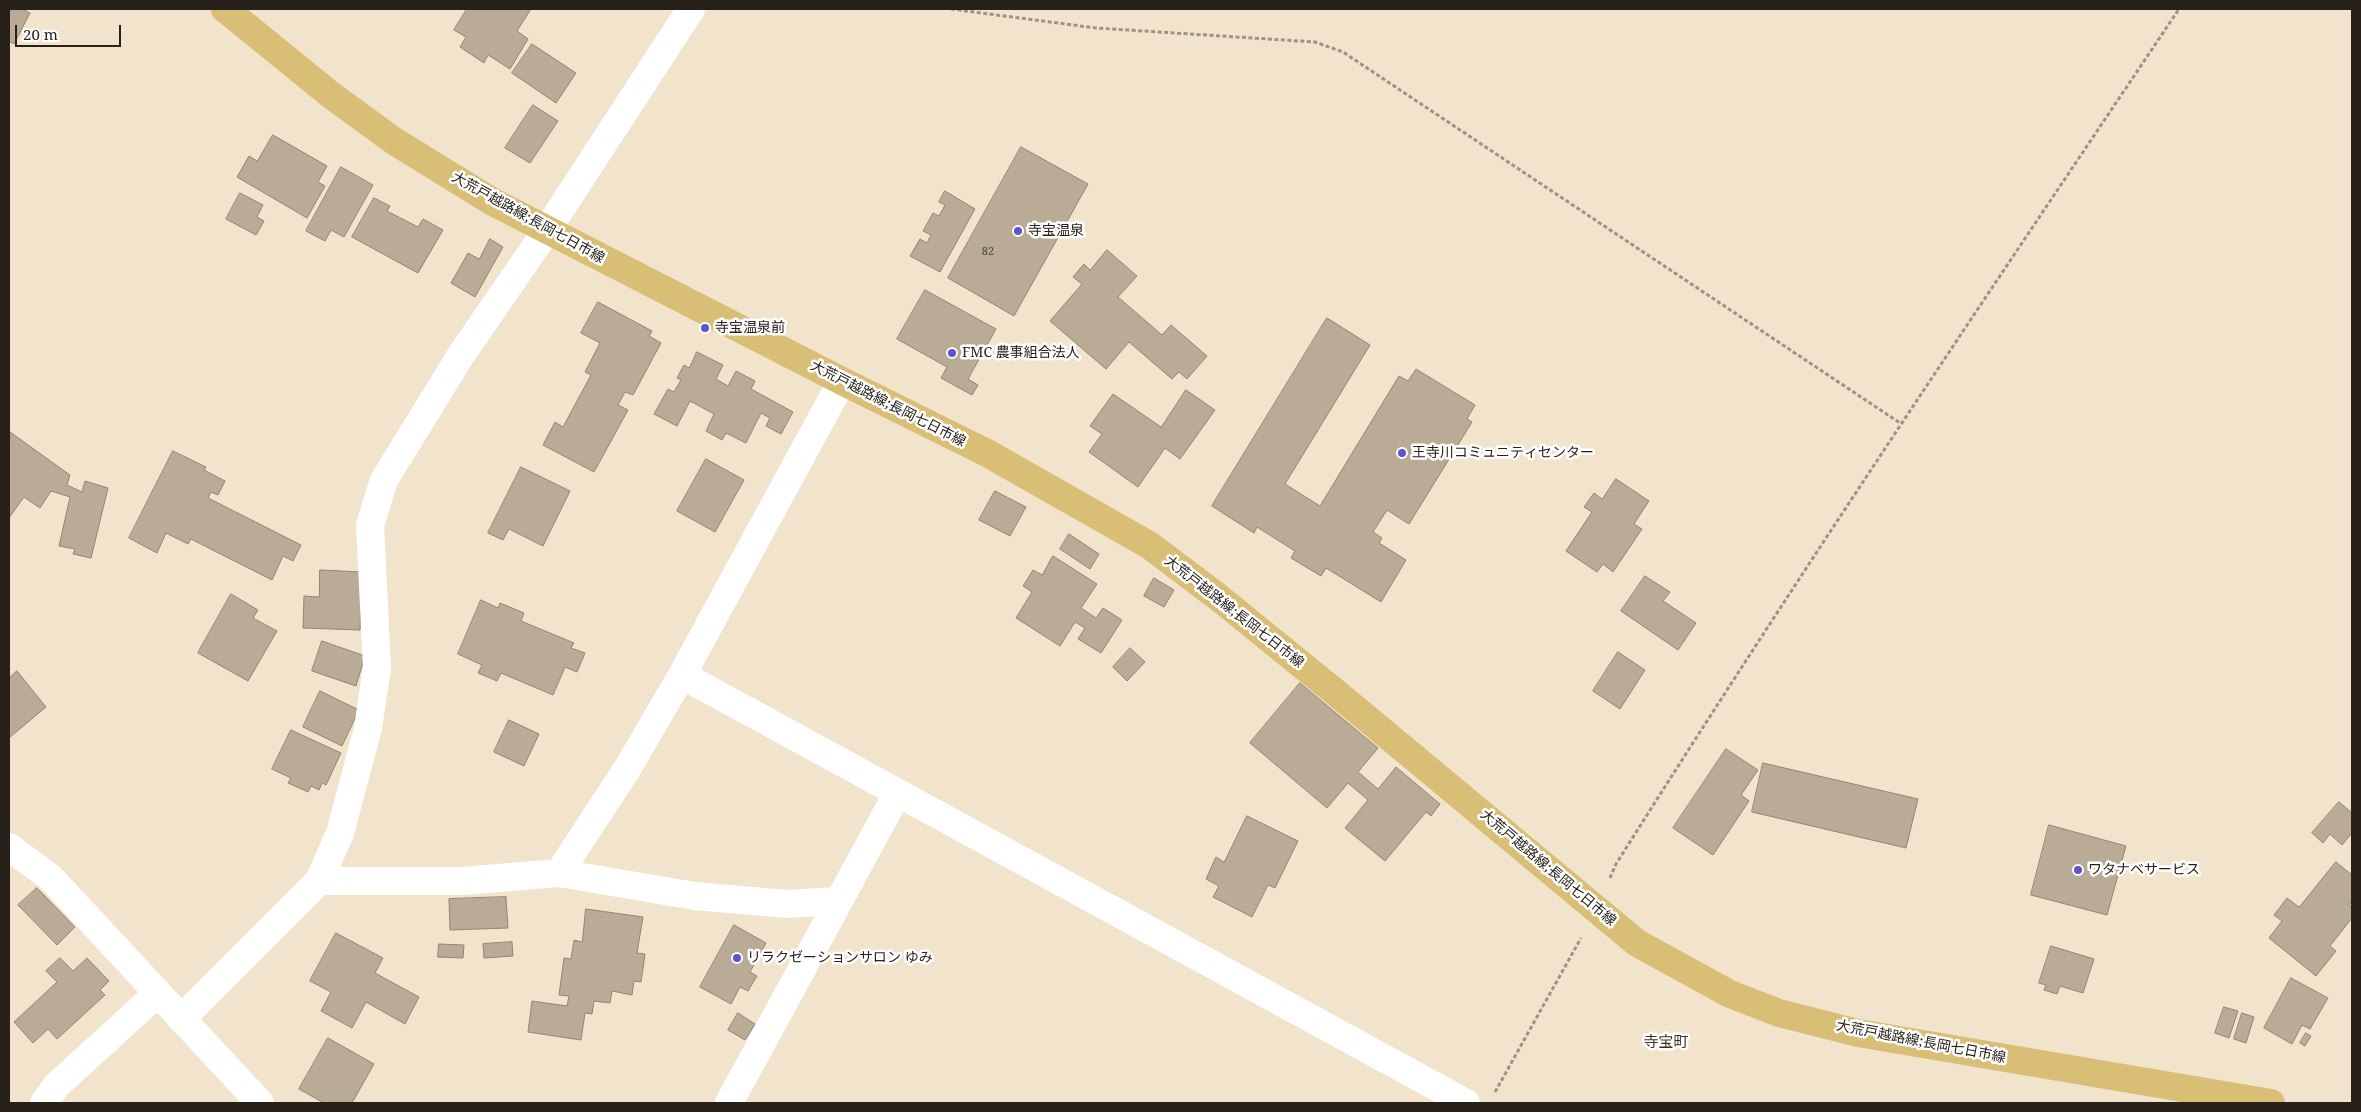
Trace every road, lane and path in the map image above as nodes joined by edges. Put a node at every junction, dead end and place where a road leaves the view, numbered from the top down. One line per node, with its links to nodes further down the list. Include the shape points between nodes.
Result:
1 (225, 9): 5 (main road, 大荒戸越路線;長岡七日市線, via 331,95 394,141 493,202)
2 (690, 9): 5 (street)
3 (951, 9): 7 (path, via 1096,28 1315,42 1342,52)
4 (2179, 9): 7 (path)
5 (547, 230): 6 (main road, 大荒戸越路線;長岡七日市線); 12 (street, via 461,355 384,480 370,525 377,668 368,728 340,833)
6 (842, 381): 8 (street); 14 (main road, 大荒戸越路線;長岡七日市線, via 988,453 1149,545 1218,597)
7 (1900, 423): 14 (path, via 1616,864)
8 (682, 675): 9 (street); 11 (street, via 627,769)
9 (897, 794): 13 (street); 21 (street)
10 (9, 847): 15 (street, via 51,878)
11 (559, 873): 12 (street, via 462,882); 13 (street, via 695,896 787,904)
12 (319, 881): 16 (street)
13 (838, 901): 20 (street)
14 (1597, 909): 17 (path); 22 (main road, 大荒戸越路線;長岡七日市線, via 1637,943 1682,969 1730,994 1779,1013 1858,1033)
15 (158, 993): 16 (street); 18 (street, via 57,1085)
16 (181, 1018): 19 (street)
17 (1494, 1095)
18 (44, 1103)
19 (260, 1103)
20 (729, 1103)
21 (1466, 1103)
22 (2270, 1103)

